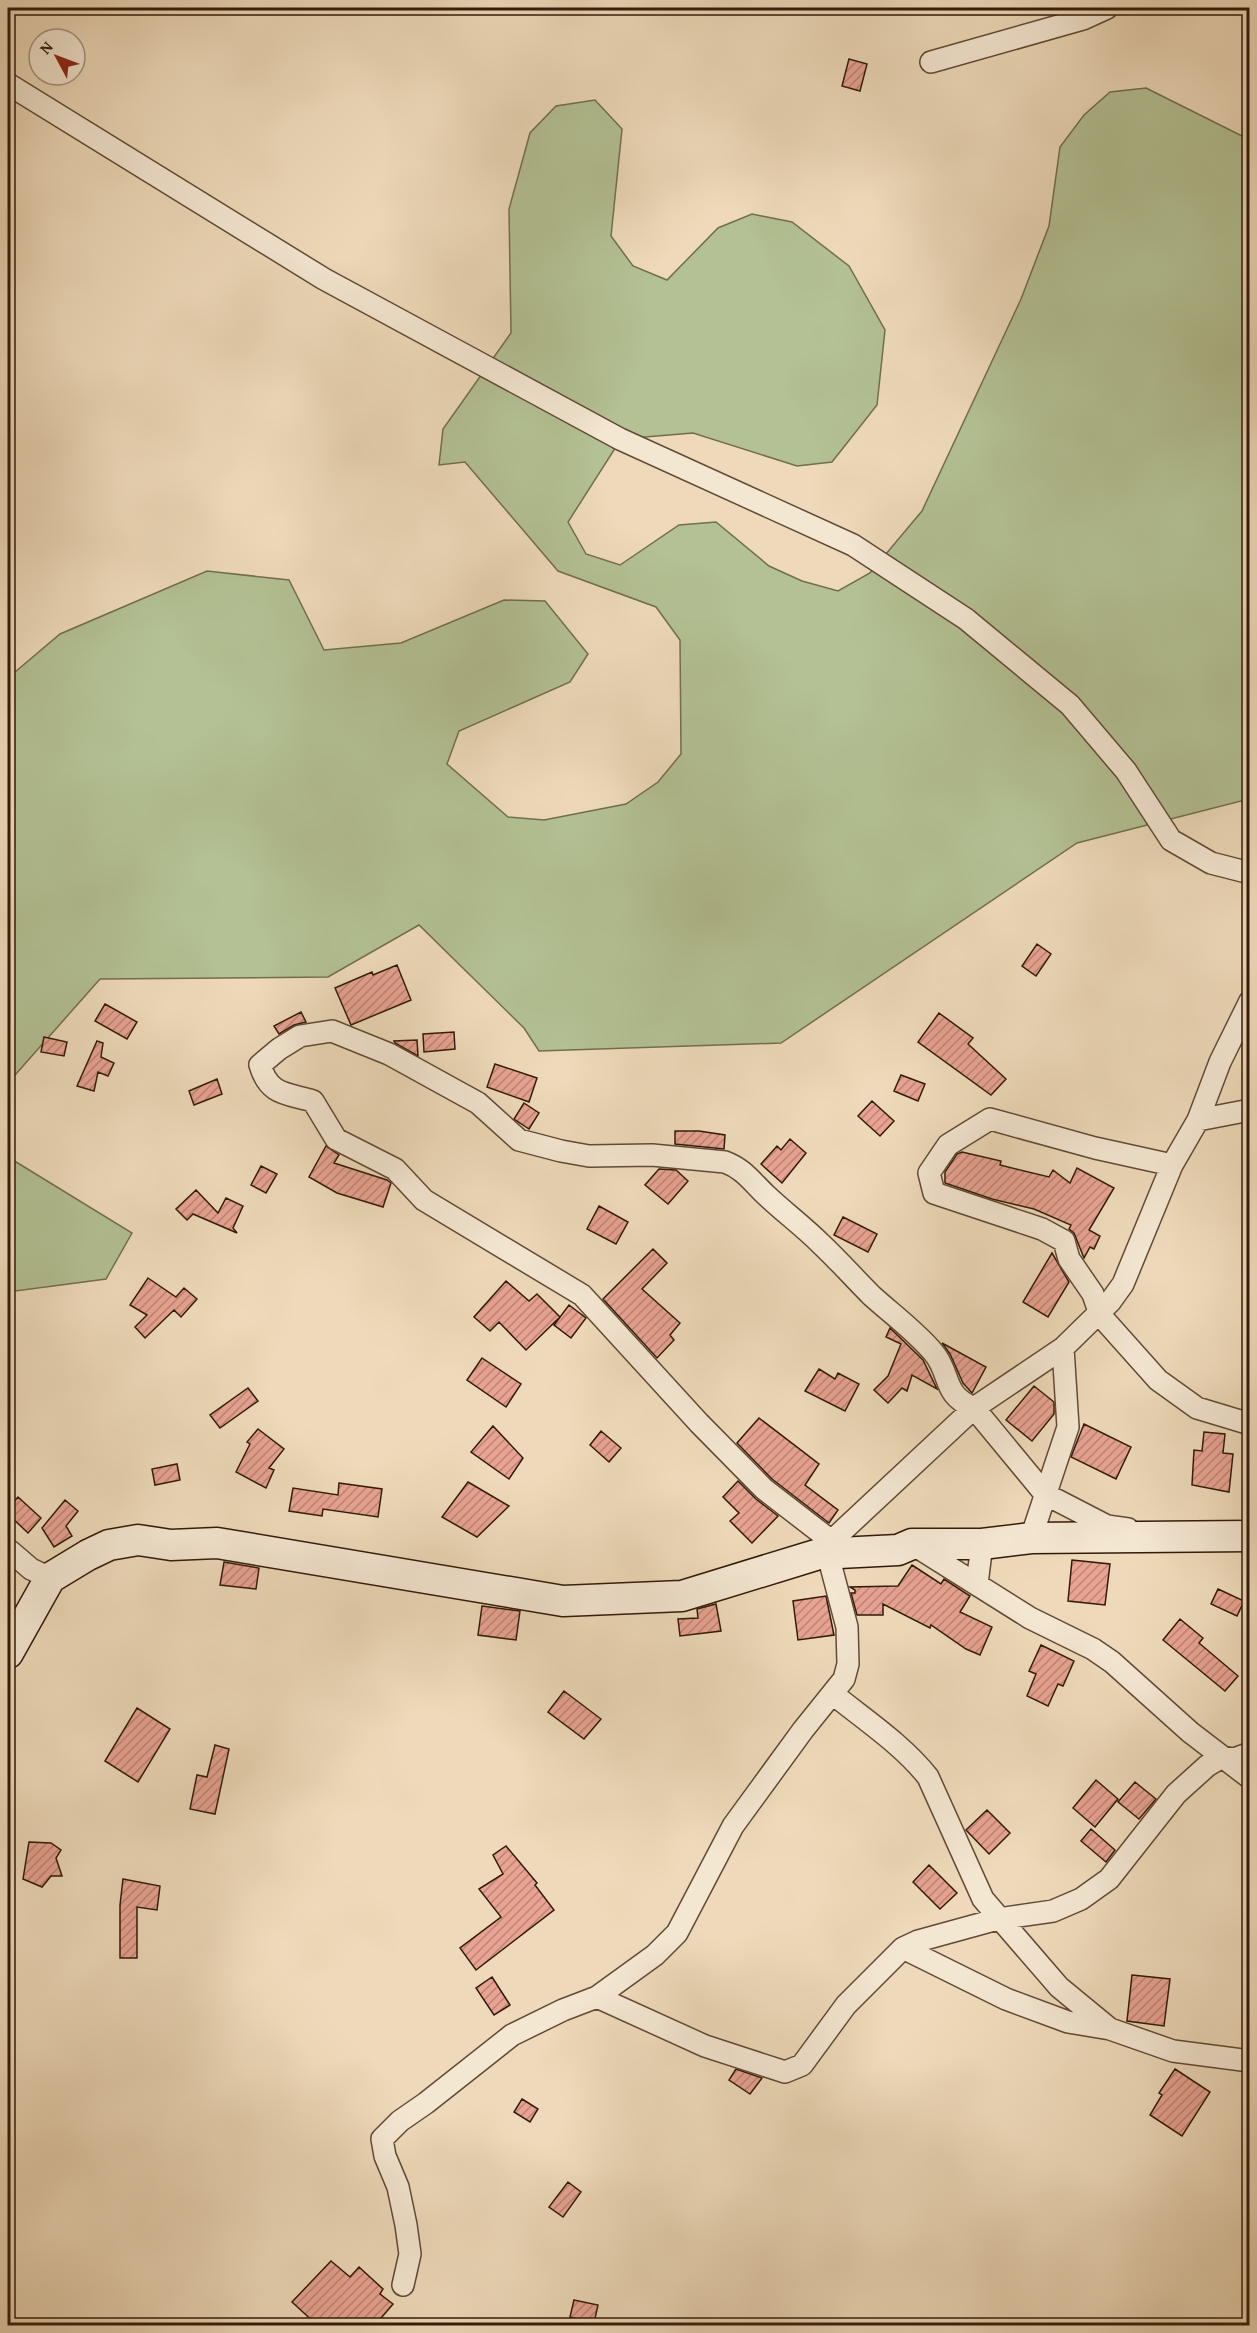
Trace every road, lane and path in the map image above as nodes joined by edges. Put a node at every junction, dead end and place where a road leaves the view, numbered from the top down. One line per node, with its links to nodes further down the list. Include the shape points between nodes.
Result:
1 (1107, 8): 2 (street, via 1083,19)
2 (931, 62)
3 (8, 84): 4 (street, via 324,279 621,439 853,545 966,619 1070,705 1126,771 1171,840 1211,863)
4 (1250, 873)
5 (1250, 1001): 7 (street, via 1220,1062)
6 (1250, 1110): 7 (street)
7 (1198, 1120): 8 (street)
8 (1172, 1165): 9 (street, via 1123,1284); 9 (street, via 990,1119 948,1145 929,1173 934,1194 1041,1229 1064,1241 1069,1259 1093,1294)
9 (1100, 1315): 10 (street); 12 (street, via 1158,1380 1182,1399 1197,1408)
10 (1063, 1348): 11 (street); 13 (street, via 1068,1427)
11 (974, 1408): 13 (street); 19 (street); 19 (street, via 960,1402 931,1350 735,1166 652,1155 589,1156 519,1140 478,1103 389,1054 332,1031 300,1036 260,1065 265,1082 279,1091 313,1101 336,1139 395,1169 424,1200 582,1295 699,1424)
12 (1250, 1424)
13 (1046, 1494): 14 (street, via 1107,1526); 16 (street)
14 (1168, 1536): 15 (main road); 16 (main road)
15 (1250, 1536)
16 (1031, 1538): 18 (main road)
17 (912, 1544): 18 (main road); 19 (main road, via 898,1550); 22 (street)
18 (982, 1544): 22 (street)
19 (826, 1550): 21 (main road, via 682,1596 614,1600 521,1595 217,1543 171,1545 138,1540 109,1545); 24 (street, via 847,1627 848,1664 844,1679)
20 (8, 1553): 21 (street)
21 (50, 1578): 23 (main road)
22 (977, 1584): 26 (street, via 1112,1662)
23 (8, 1653)
24 (833, 1694): 28 (street, via 883,1734 927,1777 976,1886); 30 (street, via 734,1826 677,1933 655,1955)
25 (1250, 1753): 26 (street, via 1234,1759)
26 (1222, 1757): 27 (street); 28 (street, via 1176,1794 1109,1879 1082,1899 1053,1911)
27 (1250, 1778)
28 (998, 1918): 29 (street); 31 (street, via 1059,1987)
29 (903, 1948): 30 (street, via 846,2005 802,2065 785,2072 705,2046); 31 (street, via 1006,2000 1068,2022)
30 (597, 1997): 33 (street, via 512,2035 382,2139 406,2225 410,2254)
31 (1110, 2029): 32 (street, via 1173,2051)
32 (1250, 2061)
33 (403, 2285)

